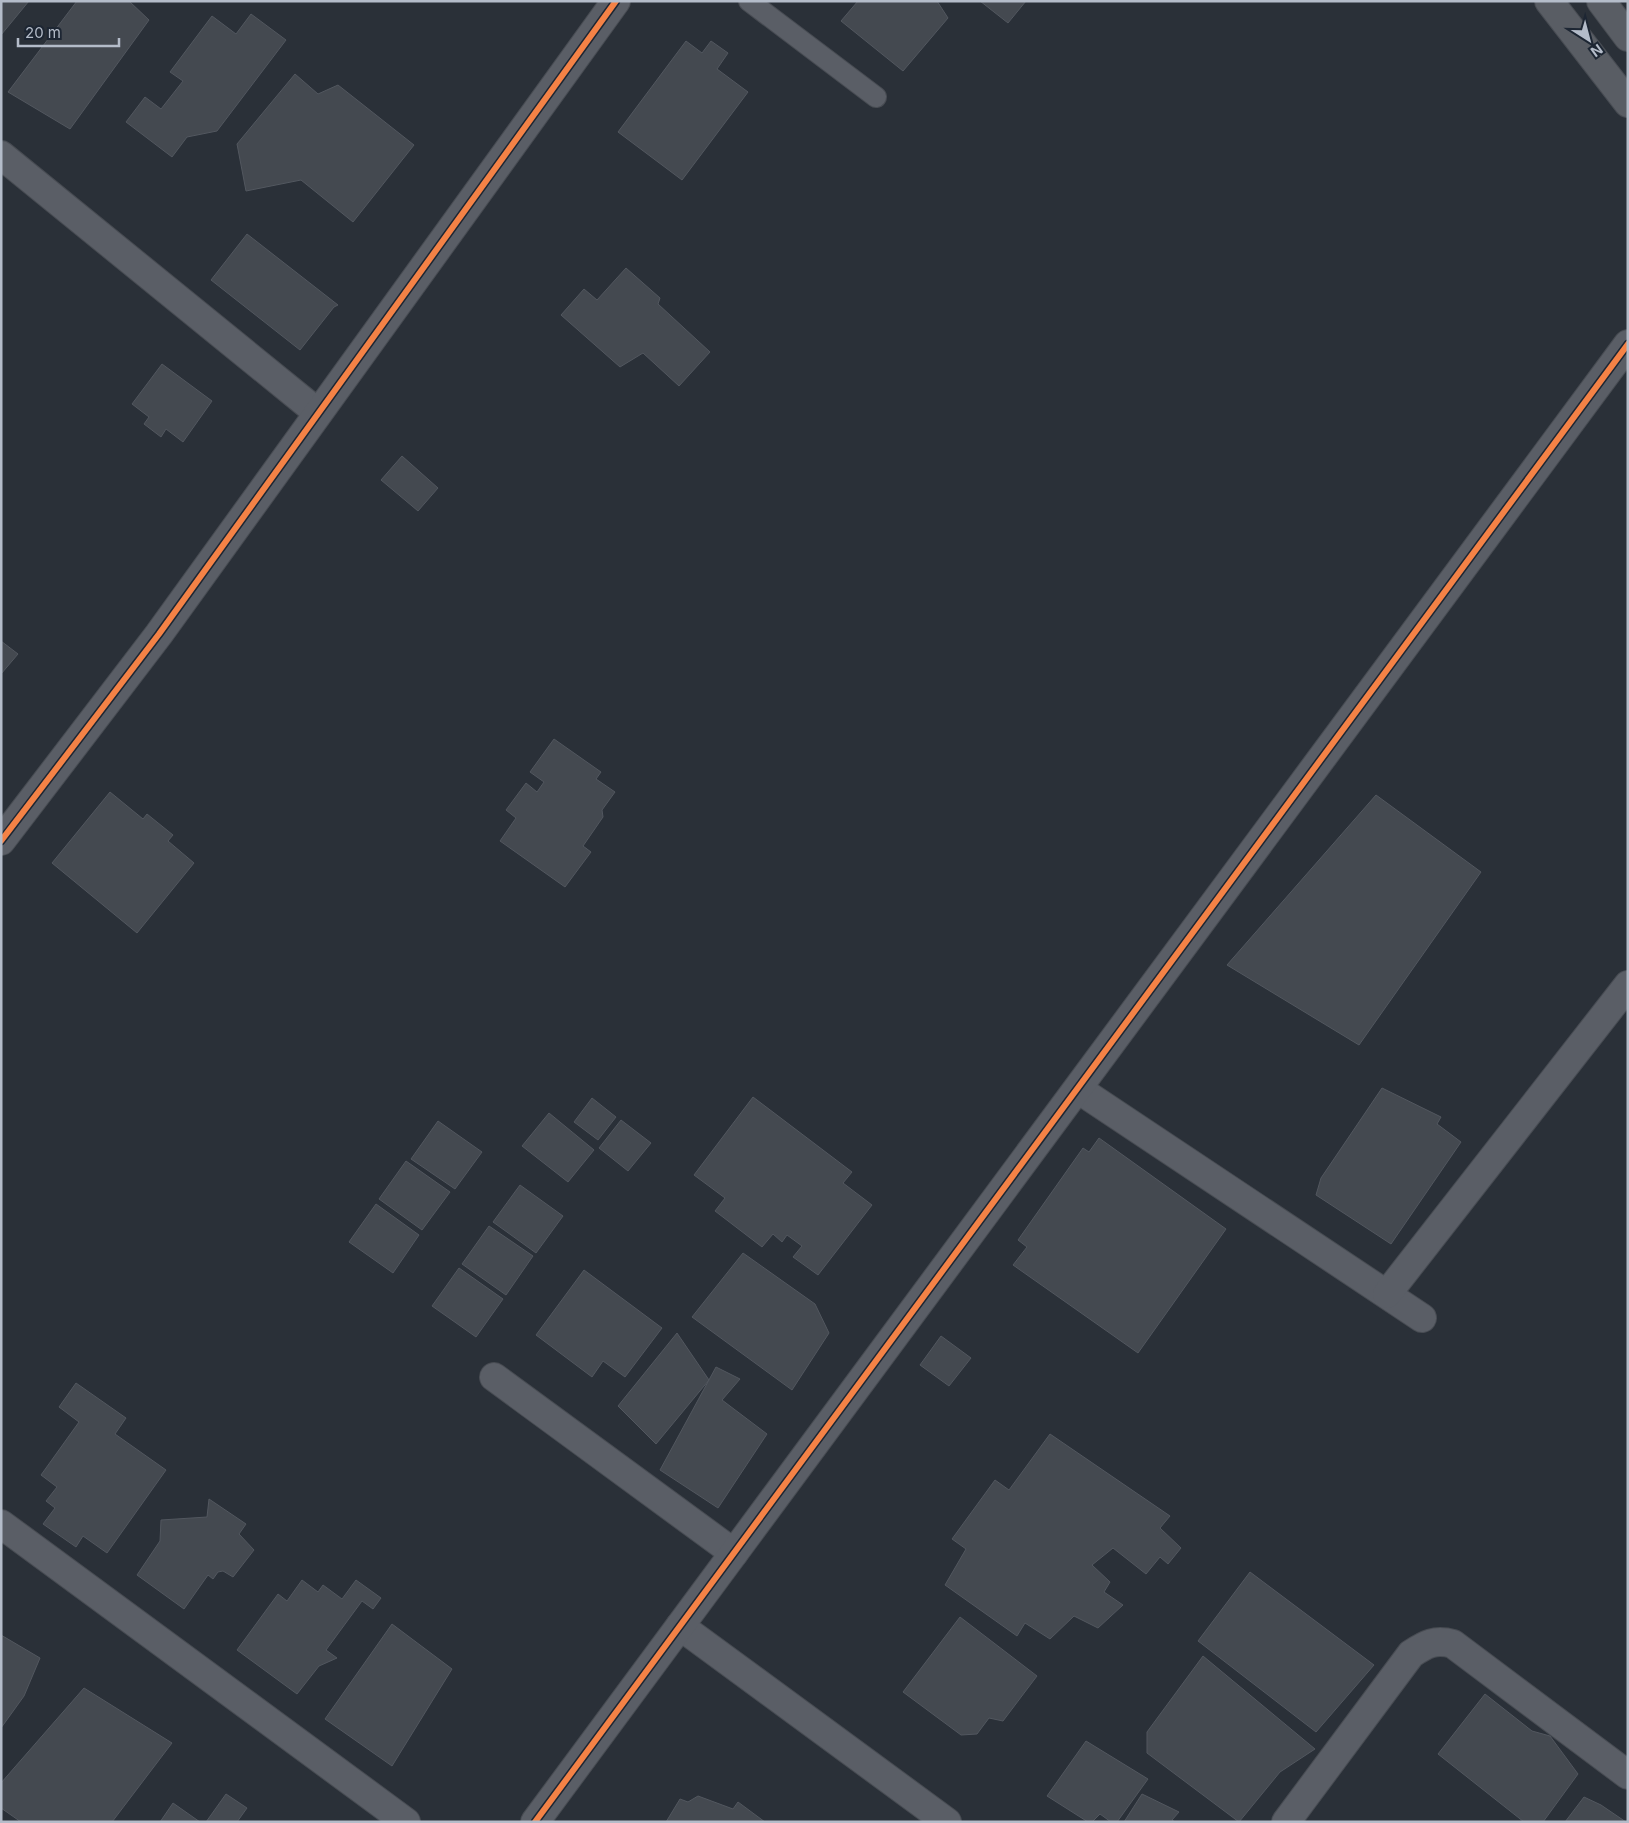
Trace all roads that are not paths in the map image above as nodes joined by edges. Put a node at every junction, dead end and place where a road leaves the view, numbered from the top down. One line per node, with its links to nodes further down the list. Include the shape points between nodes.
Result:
1 (616, 1): 10 (street)
2 (749, 1): 6 (lane)
3 (1549, 1): 7 (main road)
4 (1601, 1): 5 (main road)
5 (1628, 36)
6 (876, 97)
7 (1628, 103)
8 (1, 155): 10 (street)
9 (1628, 344): 13 (street)
10 (317, 412): 11 (street, via 159,634)
11 (1, 841)
12 (1628, 985): 14 (street)
13 (1078, 1089): 14 (street); 18 (street)
14 (1387, 1294): 15 (street)
15 (1422, 1318)
16 (494, 1377): 18 (street)
17 (1, 1524): 21 (street)
18 (734, 1553): 19 (street)
19 (680, 1626): 22 (street); 23 (street)
20 (1628, 1775): 24 (street, via 1453,1644 1438,1640 1411,1654)
21 (406, 1822)
22 (535, 1822)
23 (947, 1822)
24 (1286, 1822)

